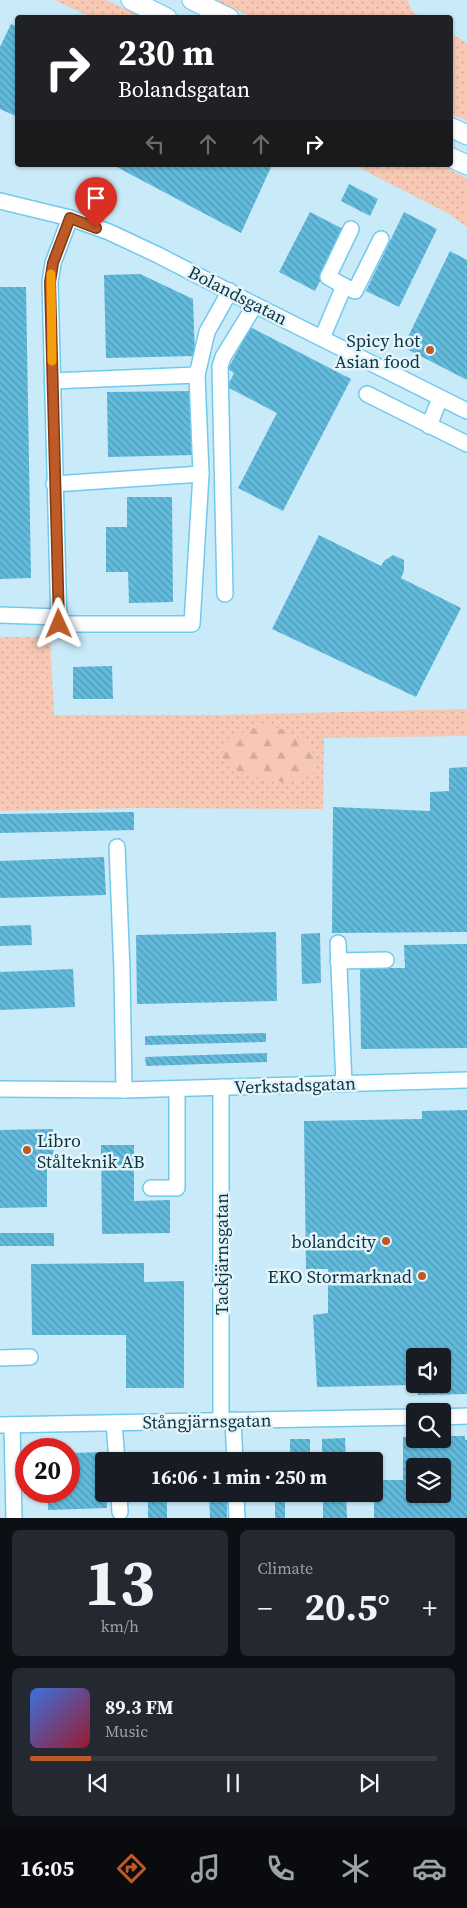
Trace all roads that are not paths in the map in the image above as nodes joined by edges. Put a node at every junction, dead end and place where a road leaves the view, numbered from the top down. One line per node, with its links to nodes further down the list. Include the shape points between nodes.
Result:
1 (131, 0): 3 (main road)
2 (192, 0): 4 (main road)
3 (161, 15)
4 (223, 15)
5 (453, 128): 6 (main road)
6 (467, 135)
7 (453, 158): 8 (main road)
8 (467, 165)
9 (0, 201): 10 (street, Bolandsgatan)
10 (70, 218): 14 (street, Bolandsgatan, via 158,254); 18 (street, via 53,263 50,282)
11 (351, 229): 13 (street, via 328,277)
12 (381, 239): 13 (street, via 355,291)
13 (344, 286): 16 (street)
14 (230, 291): 15 (street, Bolandsgatan); 17 (street, via 207,332)
15 (255, 305): 16 (street, Bolandsgatan); 26 (street, via 220,366)
16 (322, 338): 20 (street, Bolandsgatan)
17 (197, 375): 18 (street); 24 (street)
18 (52, 381): 25 (street)
19 (368, 394): 22 (street)
20 (440, 398): 21 (street, Bolandsgatan); 22 (street)
21 (467, 411)
22 (429, 426): 23 (street)
23 (467, 444)
24 (202, 474): 25 (street); 28 (street, via 192,624 59,624)
25 (54, 484): 28 (street)
26 (225, 594)
27 (0, 615): 28 (street)
28 (59, 617)
29 (117, 847): 38 (street)
30 (338, 943): 32 (street)
31 (386, 960): 32 (street)
32 (338, 961): 34 (street)
33 (467, 1080): 34 (street, Verkstadsgatan)
34 (344, 1084): 35 (street, Verkstadsgatan)
35 (220, 1087): 37 (street, Verkstadsgatan); 45 (street, Tackjärnsgatan)
36 (0, 1089): 38 (street, Verkstadsgatan)
37 (177, 1089): 38 (street, Verkstadsgatan); 39 (street, via 177,1188)
38 (124, 1090)
39 (151, 1188)
40 (30, 1357): 41 (street)
41 (0, 1358)
42 (451, 1416): 43 (street)
43 (467, 1416)
44 (406, 1417): 45 (street, Stångjärnsgatan)
45 (227, 1420): 46 (street, Stångjärnsgatan); 49 (street, Tackjärnsgatan)
46 (114, 1422): 47 (street, Stångjärnsgatan); 48 (street)
47 (6, 1425): 53 (street)
48 (116, 1452)
49 (233, 1452)
50 (119, 1502): 52 (street)
51 (236, 1502): 54 (street)
52 (120, 1512)
53 (14, 1518)
54 (237, 1518)

